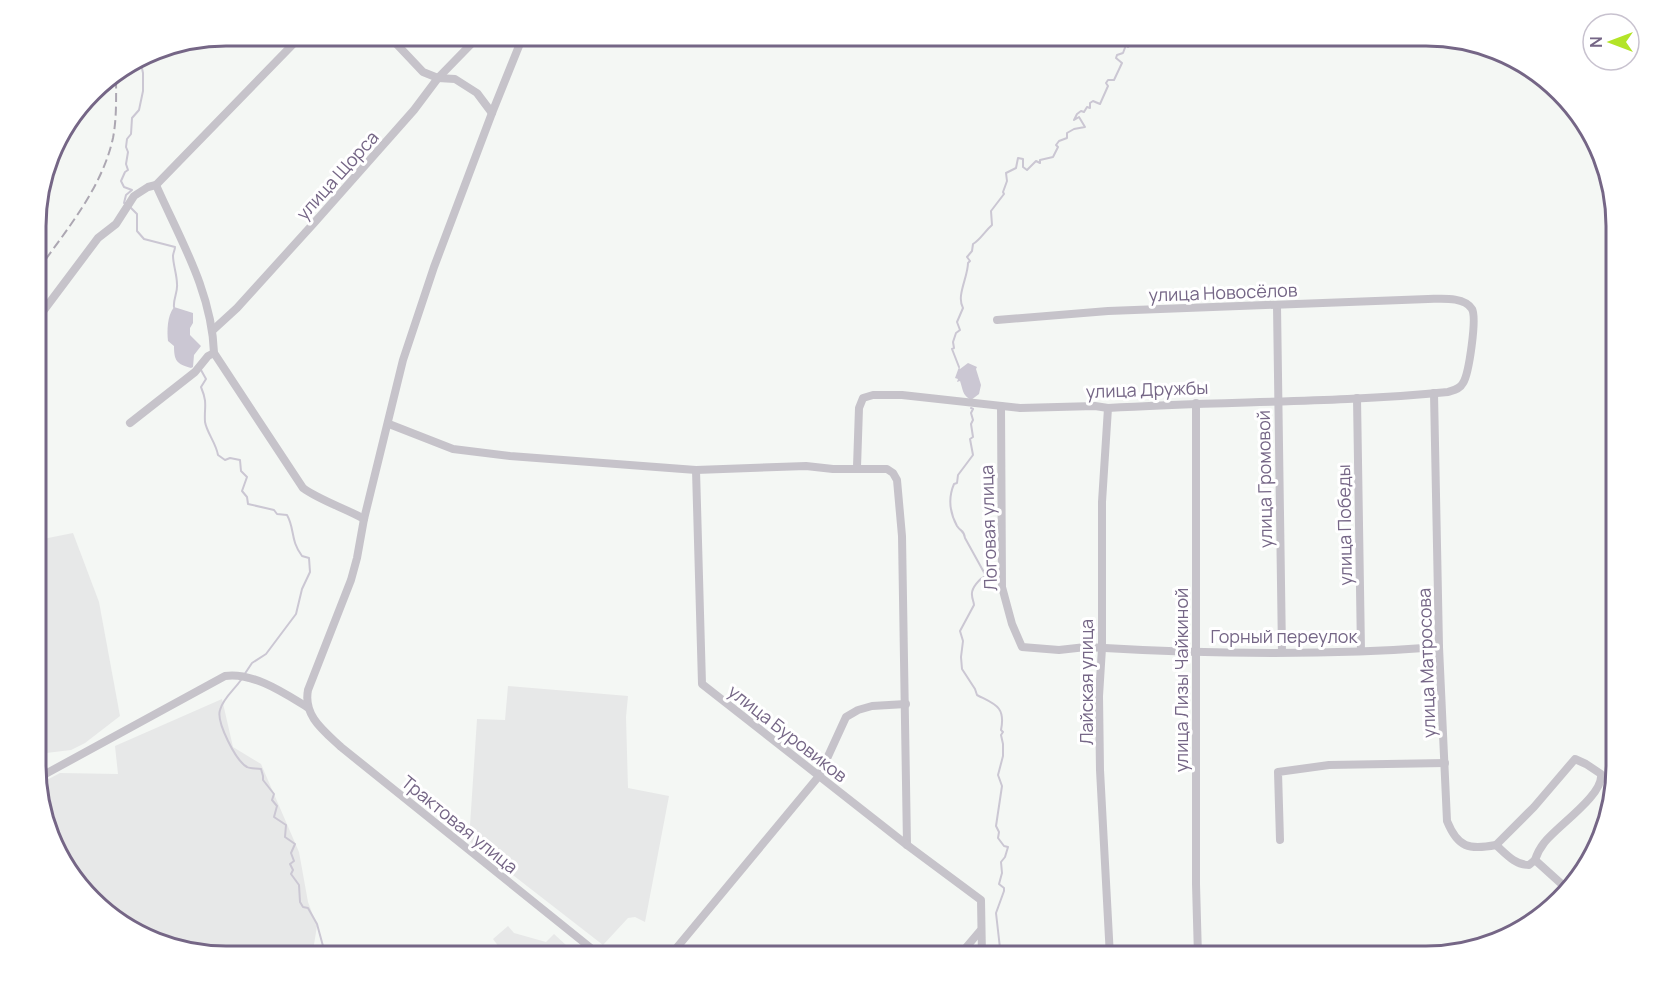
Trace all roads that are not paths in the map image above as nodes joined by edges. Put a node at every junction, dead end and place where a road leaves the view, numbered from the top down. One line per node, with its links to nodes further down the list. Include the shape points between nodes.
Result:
1 (290, 47): 7 (street)
2 (399, 47): 5 (street, via 423,72)
3 (468, 47): 5 (street, улица Щорса)
4 (519, 47): 6 (street)
5 (438, 78): 6 (street, via 455,79 477,93); 12 (street, улица Щорса, via 414,110)
6 (492, 113): 21 (street, via 403,360)
7 (156, 185): 10 (street, via 134,196 116,224 98,238); 12 (street, via 195,268)
8 (1450, 300): 9 (street, улица Новосёлов); 14 (street, улица Дружбы, via 1464,302 1472,309 1473,336 1464,381 1458,388)
9 (1277, 306): 11 (street, улица Новосёлов, via 1108,311); 16 (street, улица Громовой)
10 (46, 308)
11 (997, 320)
12 (213, 330): 13 (street)
13 (214, 353): 20 (street); 24 (street, via 303,488)
14 (1434, 393): 15 (street, улица Дружбы); 26 (street, улица Матросова)
15 (1357, 398): 16 (street, улица Дружбы); 29 (street, улица Победы)
16 (1278, 401): 17 (street, улица Дружбы); 30 (street, улица Громовой)
17 (1196, 403): 19 (street, улица Дружбы); 28 (street, улица Лизы Чайкиной)
18 (1001, 406): 19 (street, улица Дружбы); 22 (street, улица Дружбы, via 902,395 873,394 863,398 859,408); 25 (street, Логовая улица, via 1002,587)
19 (1108, 408): 27 (street, Лайская улица, via 1102,502)
20 (130, 423)
21 (389, 424): 23 (street, via 453,449); 24 (street)
22 (857, 467): 23 (street); 33 (street, via 887,469 897,480)
23 (696, 470): 37 (street, улица Буровиков, via 702,684)
24 (364, 519): 31 (street, via 351,580)
25 (1022, 647): 27 (street, Горный переулок)
26 (1438, 647): 29 (street, Горный переулок); 35 (street, улица Матросова)
27 (1102, 648): 28 (street, Горный переулок); 48 (street, Лайская улица, via 1100,770)
28 (1196, 651): 30 (street, Горный переулок); 49 (street, улица Лизы Чайкиной)
29 (1361, 651): 30 (street, Горный переулок)
30 (1282, 652)
31 (308, 690): 32 (street); 34 (street)
32 (291, 697): 34 (street); 36 (street, via 257,681 225,676)
33 (906, 704): 37 (street, via 872,706 846,717); 39 (street)
34 (307, 707): 44 (street, Трактовая улица, via 317,724 341,747)
35 (1445, 764): 38 (street, via 1329,765 1278,772); 40 (street, улица Матросова, via 1447,821 1451,831 1457,840 1470,847)
36 (47, 773)
37 (819, 776): 39 (street, улица Буровиков); 45 (street)
38 (1280, 840)
39 (907, 845): 43 (street, улица Буровиков, via 981,900)
40 (1496, 845): 41 (street, via 1522,865); 41 (street, via 1575,759 1598,771 1602,778 1596,791 1545,842)
41 (1535, 860): 42 (street)
42 (1562, 884)
43 (980, 931): 46 (street); 47 (street, улица Буровиков)
44 (588, 946)
45 (678, 946)
46 (967, 946)
47 (981, 946)
48 (1109, 946)
49 (1198, 946)

